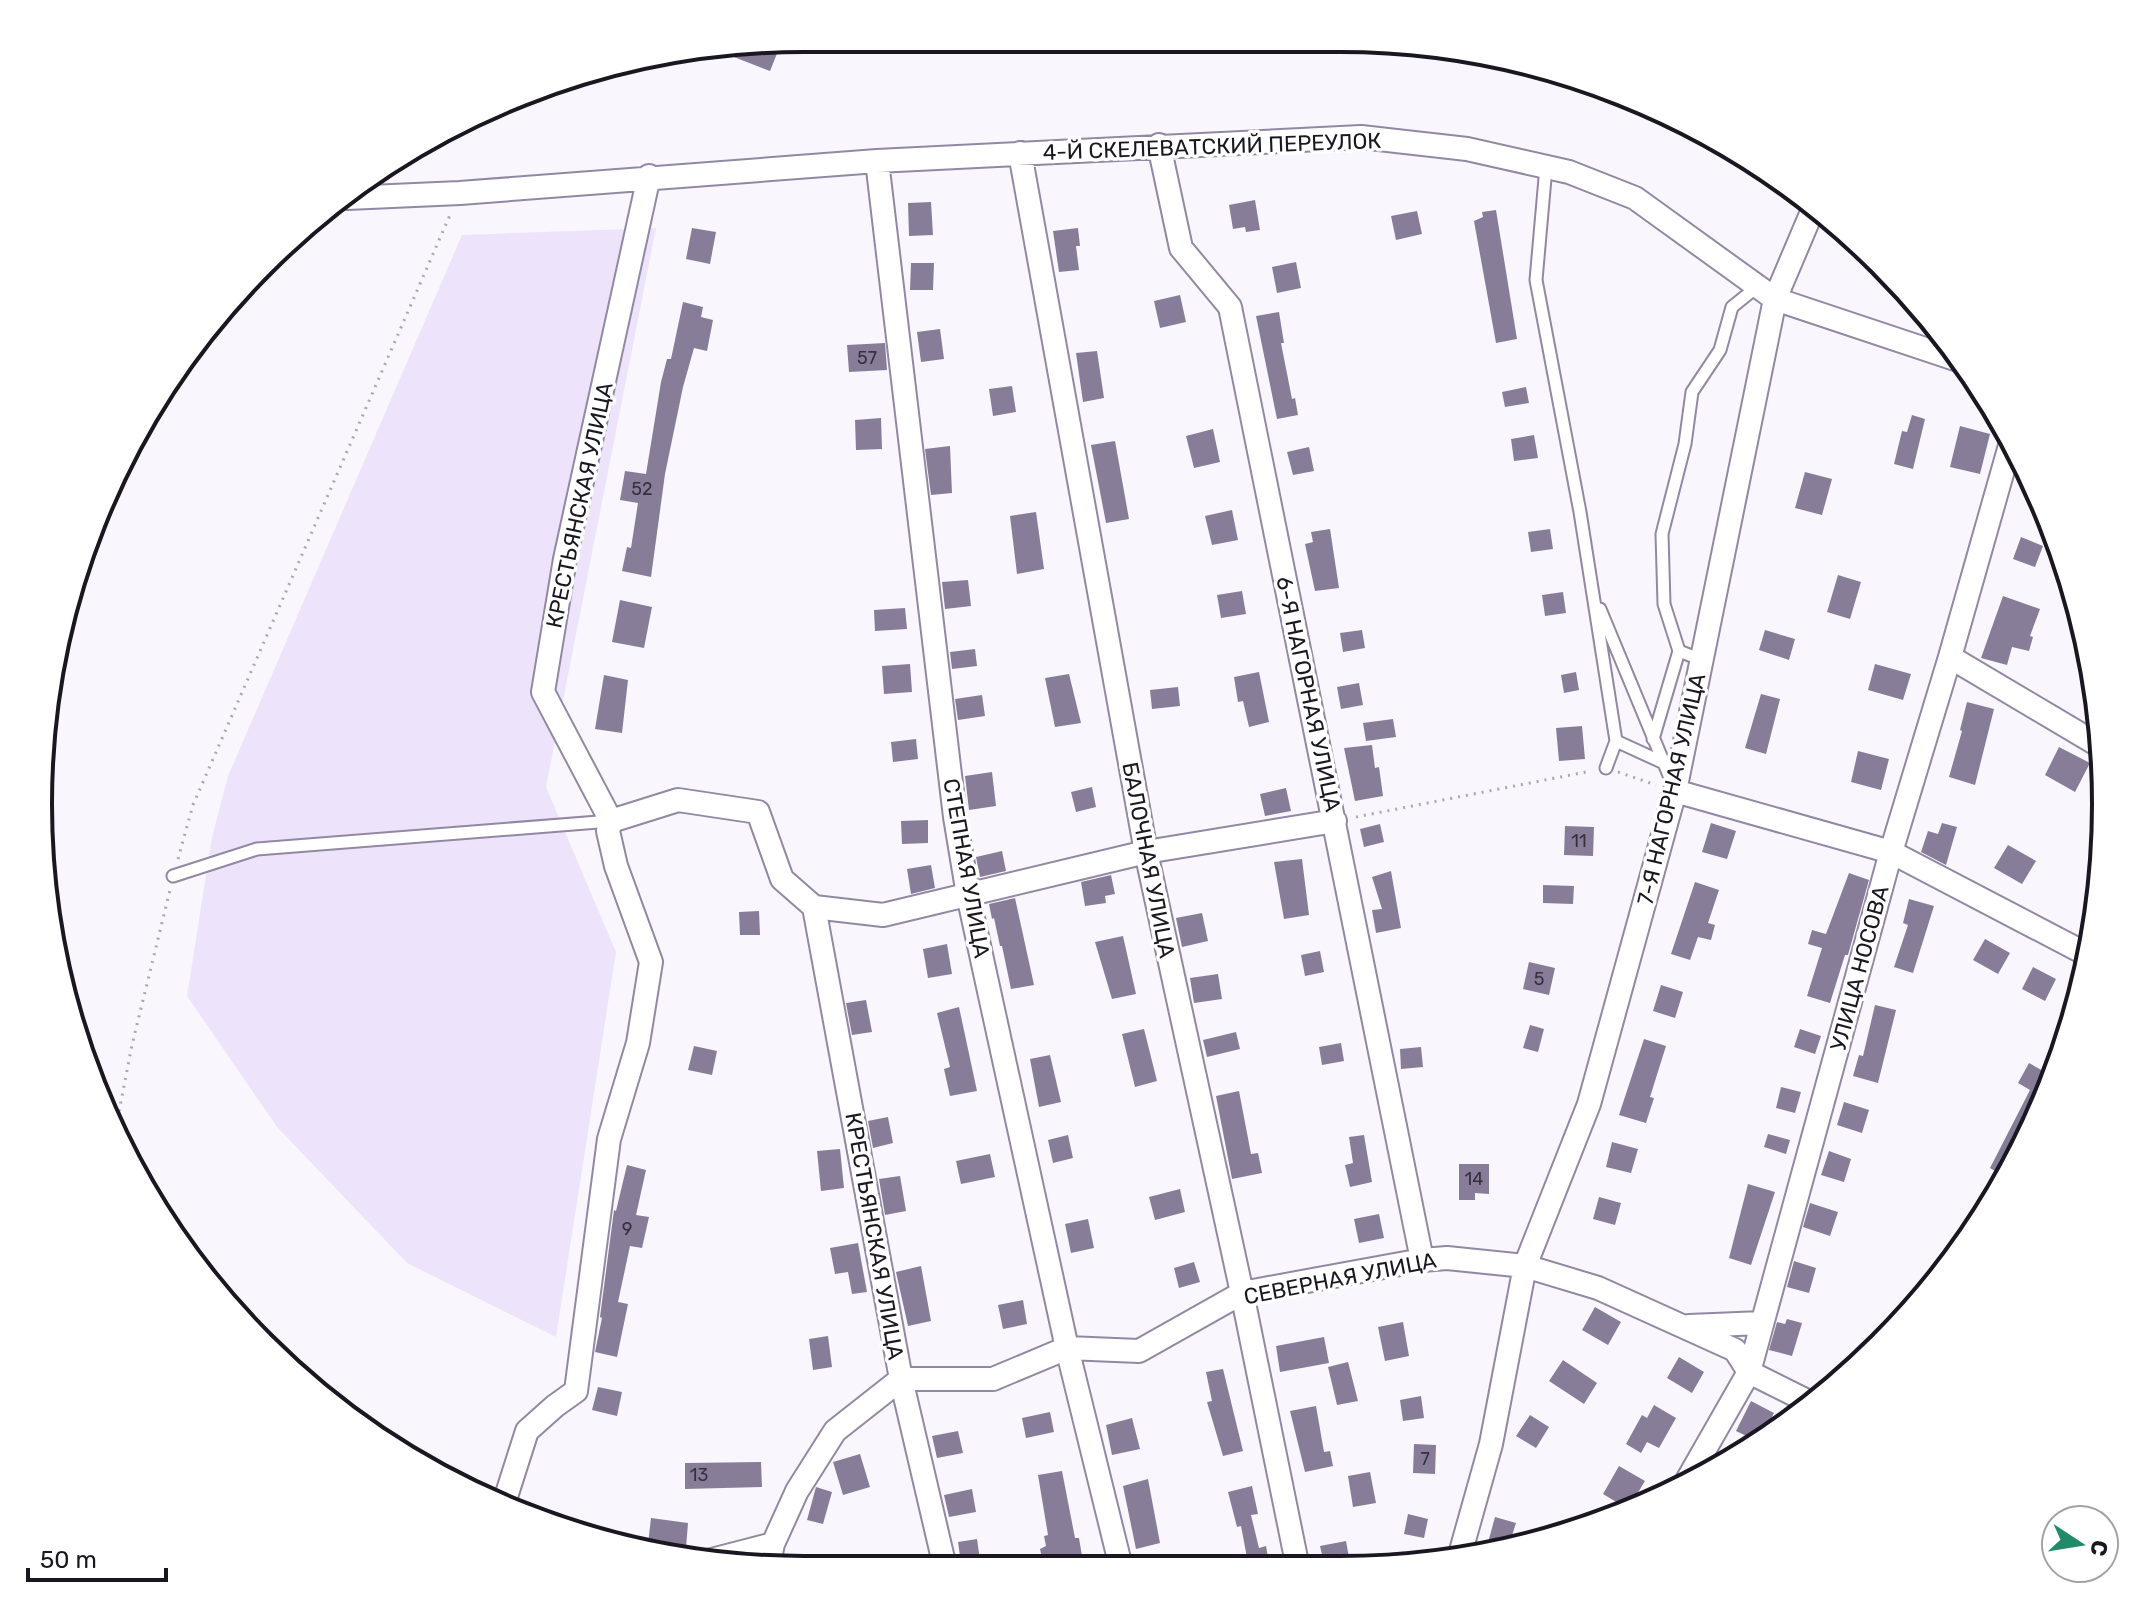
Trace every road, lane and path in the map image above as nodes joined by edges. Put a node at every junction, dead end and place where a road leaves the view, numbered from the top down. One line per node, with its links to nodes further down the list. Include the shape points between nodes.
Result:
1 (1159, 145): 2 (street, 4-Й СКЕЛЕВАТСКИЙ ПЕРЕУЛОК); 4 (street, 4-Й СКЕЛЕВАТСКИЙ ПЕРЕУЛОК, via 1361,137 1467,149); 22 (street, 6-Я НАГОРНАЯ УЛИЦА, via 1181,248 1230,307)
2 (1020, 153): 3 (street, 4-Й СКЕЛЕВАТСКИЙ ПЕРЕУЛОК); 23 (street, БАЛОЧНАЯ УЛИЦА)
3 (877, 161): 5 (street, 4-Й СКЕЛЕВАТСКИЙ ПЕРЕУЛОК); 26 (street, СТЕПНАЯ УЛИЦА)
4 (1546, 167): 9 (street, 4-Й СКЕЛЕВАТСКИЙ ПЕРЕУЛОК, via 1635,198); 12 (lane, via 1536,280)
5 (649, 176): 6 (street, 4-Й СКЕЛЕВАТСКИЙ ПЕРЕУЛОК); 21 (street, КРЕСТЬЯНСКАЯ УЛИЦА, via 565,559 543,692)
6 (460, 193): 7 (street, 4-Й СКЕЛЕВАТСКИЙ ПЕРЕУЛОК); 25 (path, via 193,805)
7 (360, 197)
8 (1809, 216): 9 (street, 7-Я НАГОРНАЯ УЛИЦА)
9 (1766, 293): 10 (street, 4-Й СКЕЛЕВАТСКИЙ ПЕРЕУЛОК); 13 (lane, via 1732,307 1720,350 1692,392 1662,534 1664,604); 15 (street, 7-Я НАГОРНАЯ УЛИЦА)
10 (1943, 355)
11 (2007, 457): 14 (street, УЛИЦА НОСОВА)
12 (1592, 590): 16 (lane); 18 (lane)
13 (1679, 651): 15 (lane); 16 (lane)
14 (1950, 657): 17 (street); 24 (street, УЛИЦА НОСОВА)
15 (1702, 660): 20 (street, 7-Я НАГОРНАЯ УЛИЦА)
16 (1653, 739): 20 (lane)
17 (2089, 739)
18 (1616, 741): 19 (lane); 20 (lane)
19 (1606, 768): 20 (path); 22 (path)
20 (1673, 774): 24 (street); 31 (street, 7-Я НАГОРНАЯ УЛИЦА, via 1589,1104)
21 (611, 821): 25 (lane, via 257,849); 27 (street, via 678,800 758,812 782,879); 40 (street, via 608,831 616,866 651,962 638,1043 609,1139 576,1391 527,1431)
22 (1335, 821): 23 (street); 30 (street, 6-Я НАГОРНАЯ УЛИЦА)
23 (1146, 852): 26 (street); 32 (street, БАЛОЧНАЯ УЛИЦА)
24 (1891, 852): 28 (street); 33 (street, УЛИЦА НОСОВА)
25 (173, 876): 29 (path)
26 (968, 895): 27 (street, via 883,915); 35 (street, СТЕПНАЯ УЛИЦА)
27 (814, 907): 37 (street, КРЕСТЬЯНСКАЯ УЛИЦА)
28 (2078, 950)
29 (119, 1113)
30 (1422, 1260): 31 (street, СЕВЕРНАЯ УЛИЦА); 32 (street, СЕВЕРНАЯ УЛИЦА)
31 (1525, 1266): 34 (street, СЕВЕРНАЯ УЛИЦА, via 1598,1288); 41 (street, via 1491,1444)
32 (1242, 1293): 35 (street, СЕВЕРНАЯ УЛИЦА, via 1139,1351); 45 (street, БАЛОЧНАЯ УЛИЦА)
33 (1762, 1323): 34 (street); 36 (street, УЛИЦА НОСОВА)
34 (1684, 1326): 36 (street, СЕВЕРНАЯ УЛИЦА, via 1735,1350)
35 (1067, 1348): 37 (street, СЕВЕРНАЯ УЛИЦА, via 993,1379); 44 (street, СТЕПНАЯ УЛИЦА)
36 (1749, 1372): 38 (street, СЕВЕРНАЯ УЛИЦА); 39 (street, УЛИЦА НОСОВА)
37 (901, 1379): 42 (street, via 835,1431 797,1491); 43 (street, КРЕСТЬЯНСКАЯ УЛИЦА)
38 (1801, 1398)
39 (1695, 1466)
40 (507, 1495)
41 (1462, 1546)
42 (771, 1554)
43 (942, 1556)
44 (1118, 1556)
45 (1296, 1556)

